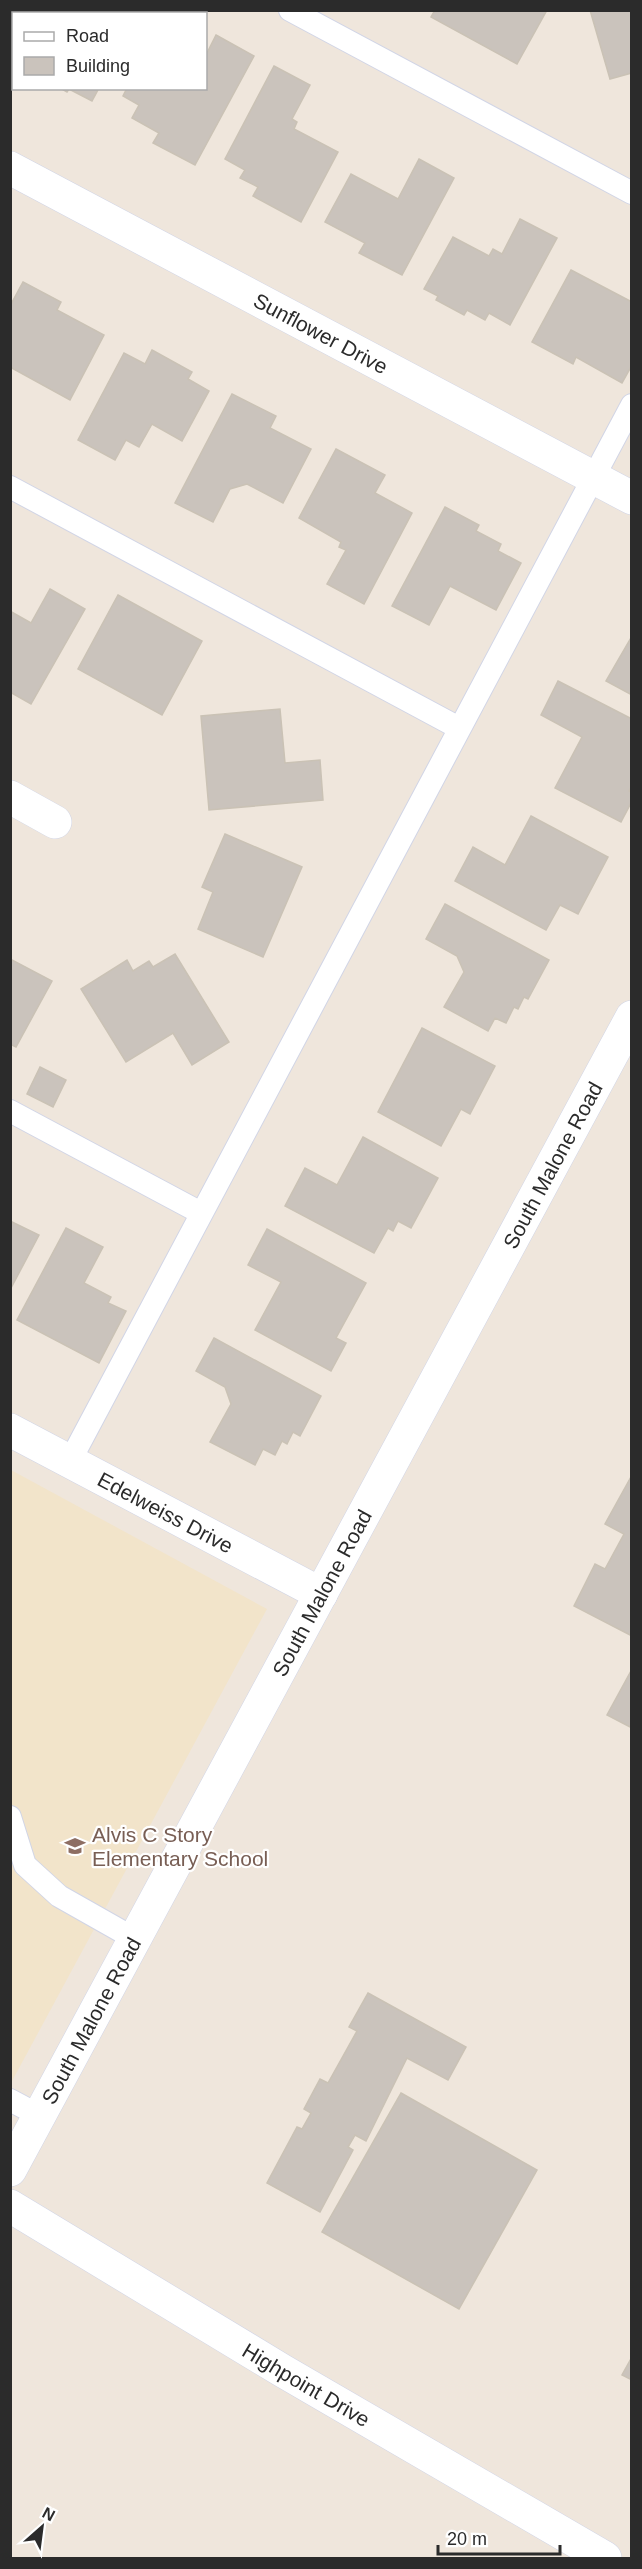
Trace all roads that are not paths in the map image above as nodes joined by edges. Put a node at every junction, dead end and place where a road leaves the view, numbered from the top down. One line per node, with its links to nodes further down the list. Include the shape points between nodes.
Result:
1 (290, 10): 3 (lane)
2 (10, 168): 5 (street, Sunflower Drive)
3 (632, 193)
4 (632, 405): 5 (lane)
5 (593, 477): 7 (street, Sunflower Drive); 8 (lane)
6 (10, 486): 8 (lane)
7 (632, 498)
8 (459, 728): 13 (lane)
9 (10, 797): 10 (street)
10 (55, 822)
11 (632, 1017): 16 (street, South Malone Road)
12 (10, 1111): 13 (lane)
13 (201, 1213): 15 (lane)
14 (10, 1430): 15 (street, Edelweiss Drive)
15 (70, 1461): 16 (street, Edelweiss Drive)
16 (321, 1594): 18 (street, South Malone Road)
17 (10, 1817): 18 (lane, via 25,1865 58,1896)
18 (135, 1939): 20 (street, South Malone Road)
19 (10, 2100): 20 (lane)
20 (40, 2116): 21 (street, South Malone Road)
21 (10, 2170)
22 (10, 2206): 23 (street, Highpoint Drive)
23 (605, 2559)

